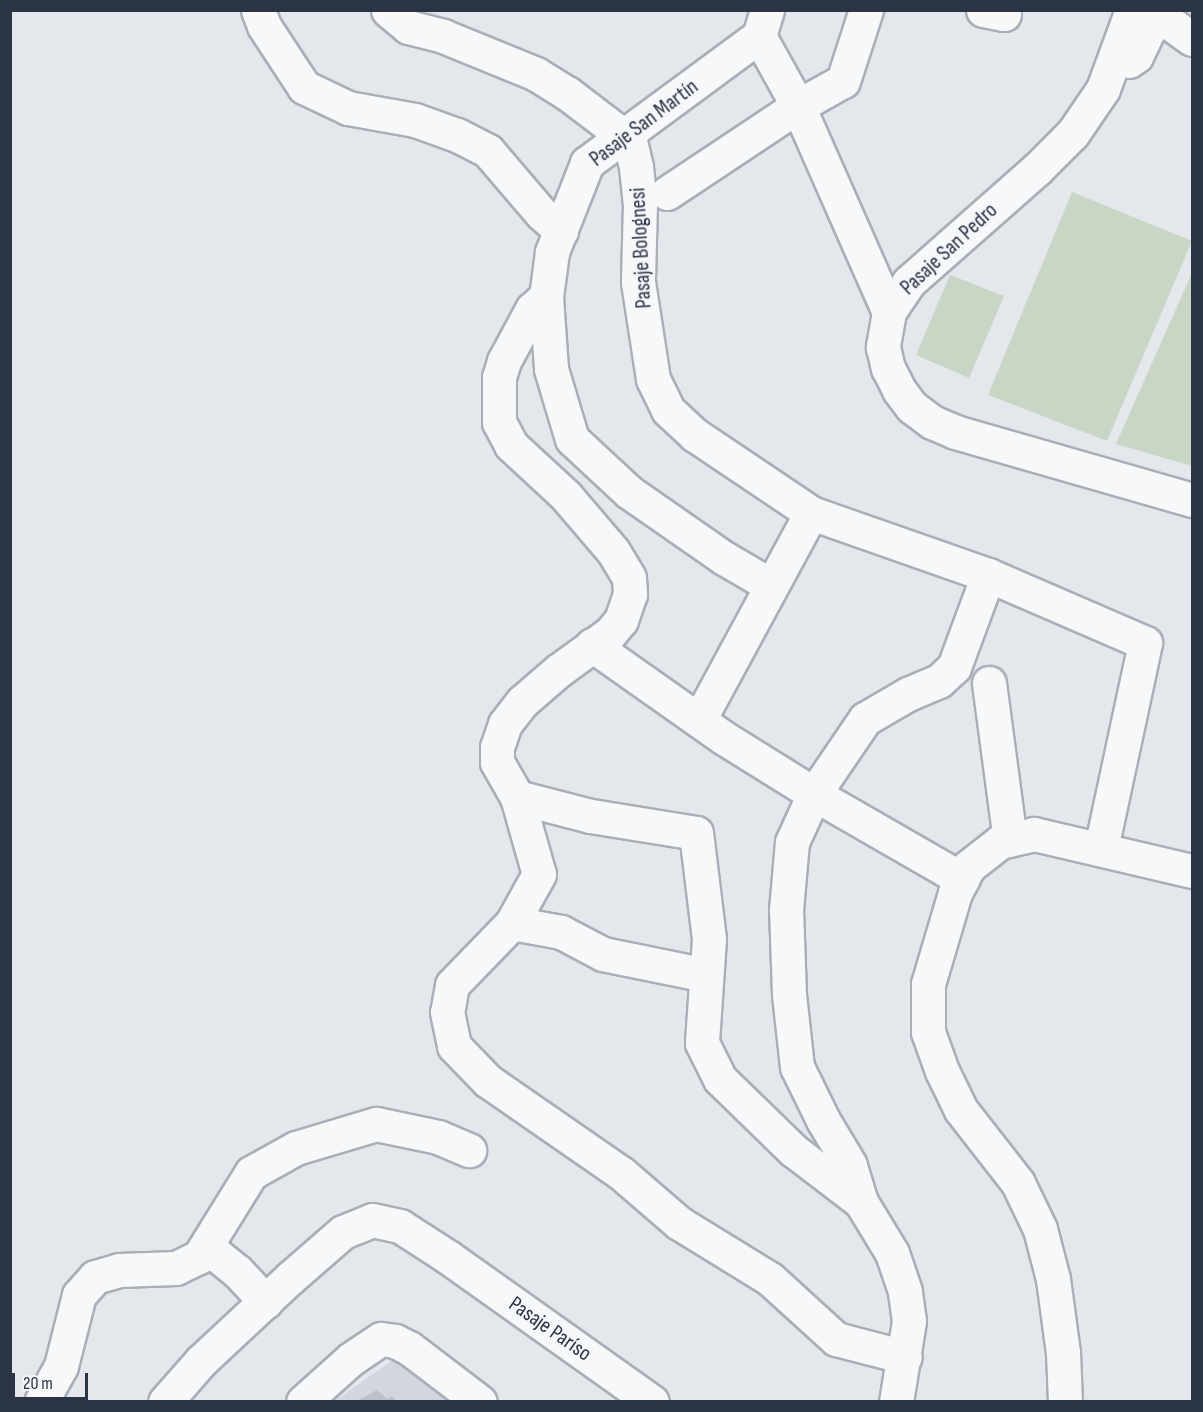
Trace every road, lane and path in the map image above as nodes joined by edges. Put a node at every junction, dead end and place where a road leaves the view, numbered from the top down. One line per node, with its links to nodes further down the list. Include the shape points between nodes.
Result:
1 (258, 10): 12 (street, via 264,26 304,87 348,108 415,120 488,151)
2 (388, 10): 10 (street, via 408,27 442,36 536,74)
3 (866, 10): 9 (street, via 843,81)
4 (983, 10): 5 (street, via 1004,14)
5 (1004, 10)
6 (1141, 11): 8 (street); 14 (street, Pasaje San Pedro, via 1136,56 1111,68 1098,97 1065,142 925,266 898,295)
7 (763, 23): 9 (street); 10 (street, Pasaje San Martín)
8 (1192, 39)
9 (798, 106): 11 (street); 14 (street)
10 (625, 137): 12 (street, Pasaje San Martín, via 587,163); 16 (street, Pasaje Bolognesi, via 630,141 636,167 638,282 653,380 668,410 694,435)
11 (667, 193)
12 (561, 231): 13 (street, Pasaje San Martín, via 552,252)
13 (546, 297): 18 (street, Pasaje San Martín, via 551,369 572,439 629,492); 19 (street, via 532,309 504,361 499,377 499,422 511,446 566,496 598,532 629,578 630,594 621,620)
14 (889, 312): 15 (street, Pasaje San Pedro, via 883,347 888,368 898,390 932,422)
15 (1192, 500)
16 (811, 513): 17 (street, Pasaje Bolognesi); 18 (street)
17 (988, 575): 22 (street, via 954,667 939,681 865,719); 25 (street, Pasaje Bolognesi, via 1145,643)
18 (770, 585): 21 (street)
19 (592, 645): 21 (street); 23 (street, via 522,702 505,724 497,747 497,762)
20 (989, 683): 24 (street)
21 (699, 720): 22 (street)
22 (814, 794): 27 (street); 31 (street, via 792,842 786,910 797,1067 850,1164)
23 (517, 797): 28 (street, via 538,874); 29 (street, via 591,816 696,833 709,939)
24 (1010, 840): 25 (street, via 1034,834); 27 (street, via 1000,842 969,867)
25 (1101, 849): 26 (street)
26 (1192, 871)
27 (962, 879): 41 (street, via 928,984 928,1032 961,1110 1018,1183 1040,1229 1053,1279)
28 (512, 923): 29 (street, via 561,932 603,954); 34 (street, via 452,985 447,1012 454,1046 488,1082 621,1173 680,1222 770,1279 837,1339)
29 (706, 975): 31 (street, via 702,1043 720,1079 793,1150)
30 (468, 1150): 32 (street, via 438,1137 376,1124 296,1148 251,1173)
31 (861, 1202): 34 (street, via 892,1253 905,1291 909,1321)
32 (207, 1247): 33 (street); 35 (street, via 199,1257 176,1268 119,1270 95,1277 79,1295 61,1366)
33 (266, 1302): 36 (street, Pasaje Paríso, via 201,1361); 39 (street, Pasaje Paríso, via 343,1232 372,1220 400,1226)
34 (905, 1357): 40 (street)
35 (41, 1401)
36 (165, 1401)
37 (303, 1401): 38 (street, via 351,1359 381,1339 409,1348)
38 (480, 1401)
39 (652, 1401)
40 (896, 1401)
41 (1065, 1401)

